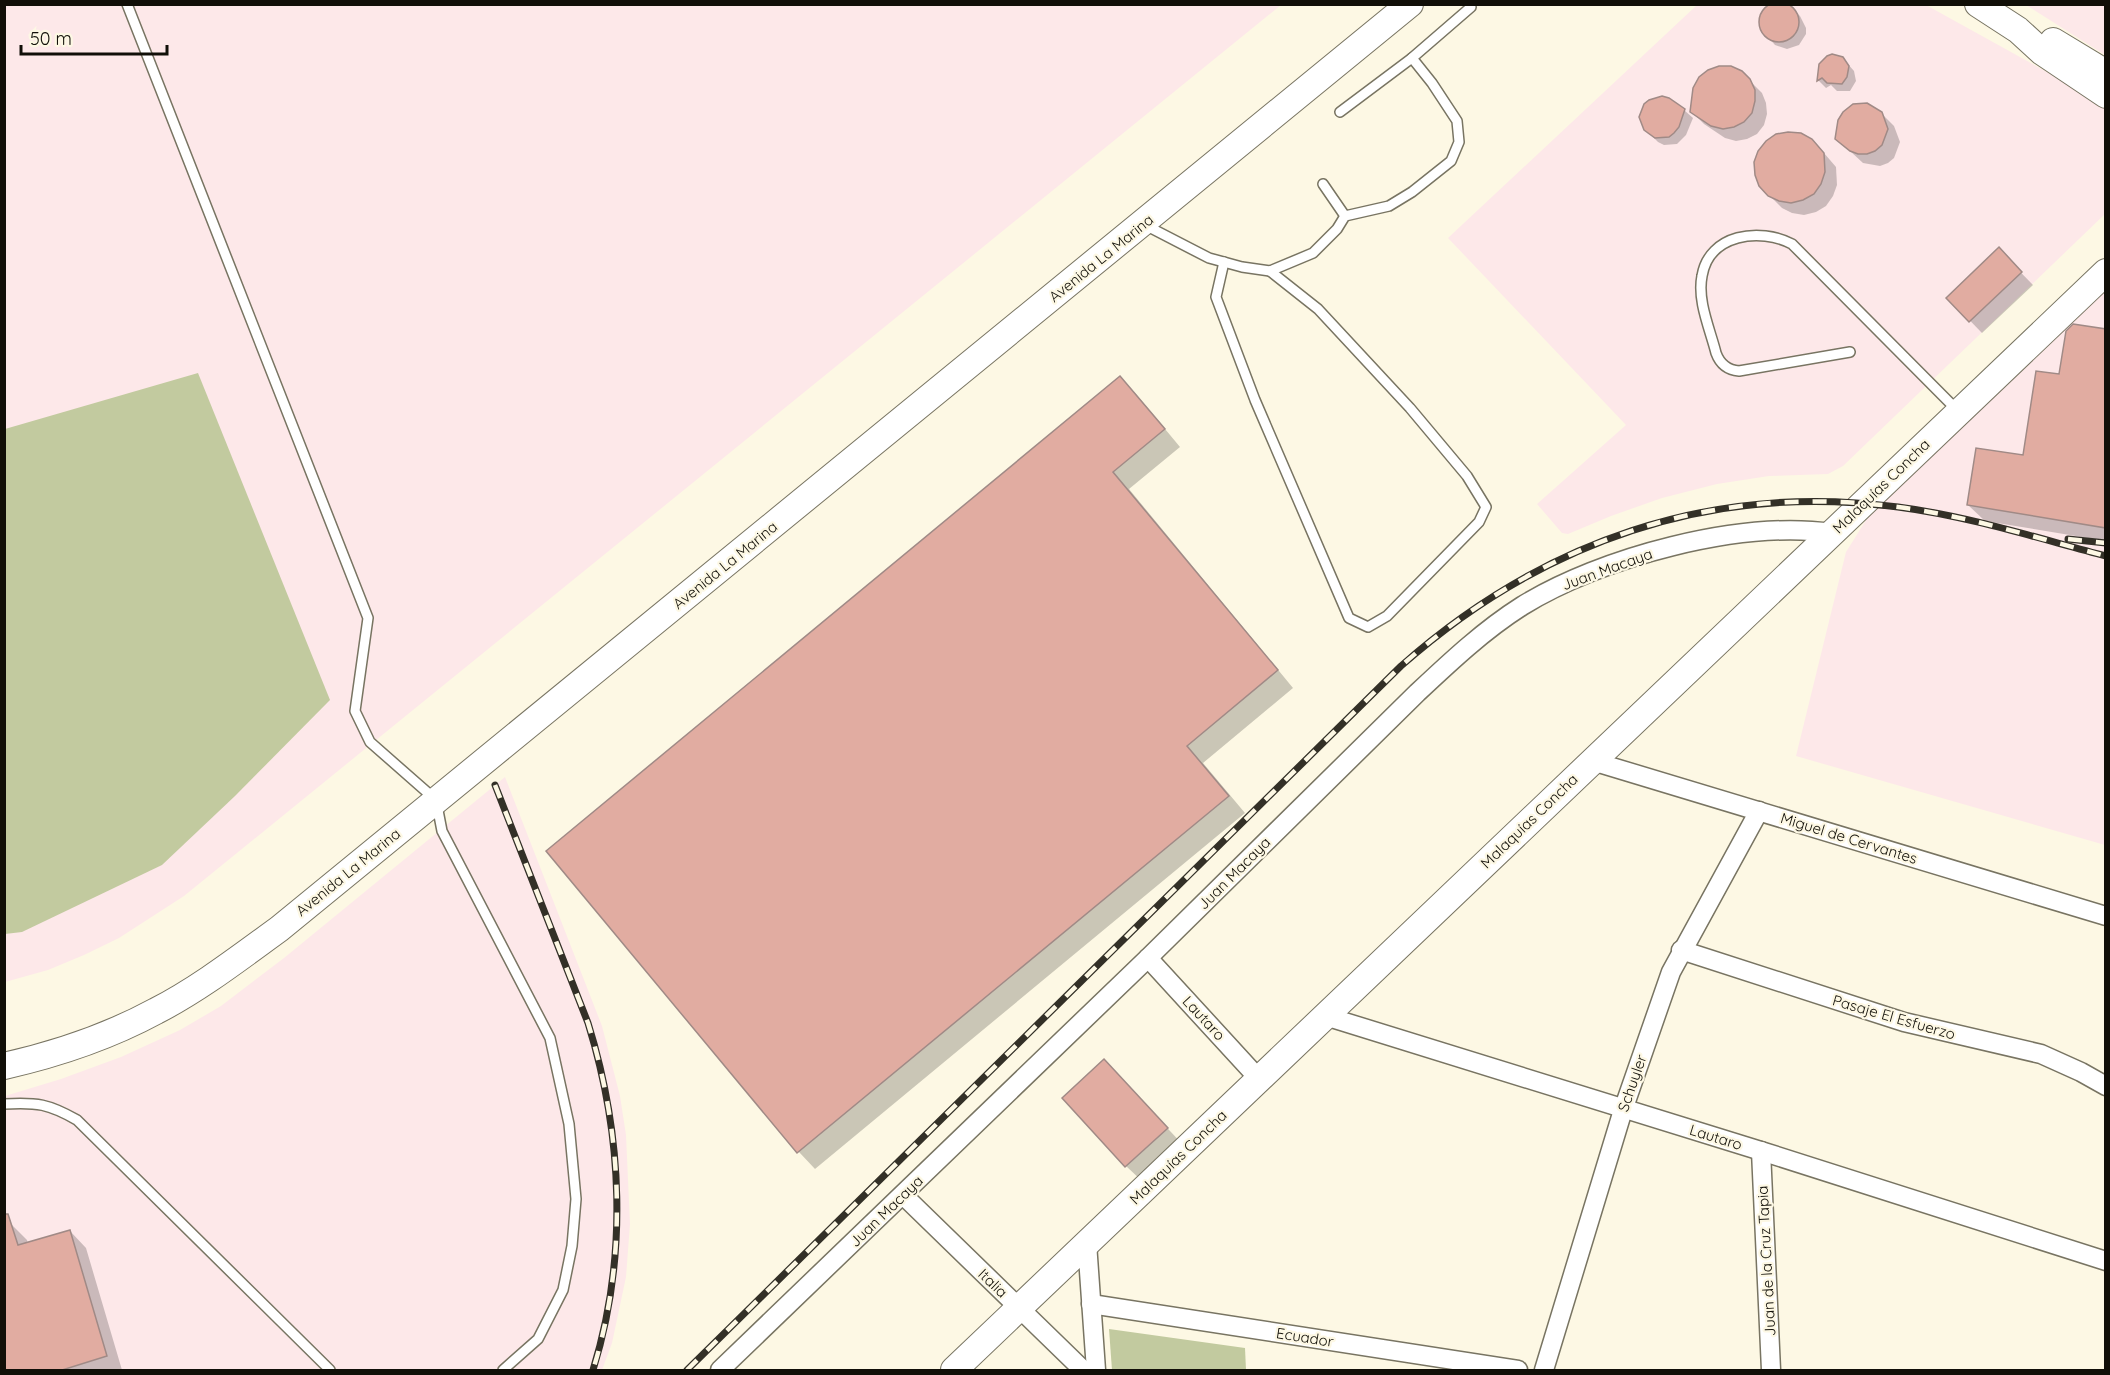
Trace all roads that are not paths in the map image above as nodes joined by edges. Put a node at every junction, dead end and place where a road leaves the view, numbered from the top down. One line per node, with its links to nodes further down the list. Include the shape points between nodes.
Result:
1 (127, 4): 20 (lane, via 368,618 355,711 370,742)
2 (1410, 4): 12 (main road, Avenida La Marina)
3 (1978, 4): 5 (main road)
4 (1471, 7): 6 (lane)
5 (2018, 30): 7 (main road, via 2057,43); 8 (main road, via 2042,52)
6 (1412, 58): 9 (lane); 11 (lane, via 1457,121 1459,142 1450,160 1412,192 1389,206)
7 (2106, 73)
8 (2106, 95)
9 (1340, 112)
10 (1323, 184): 11 (lane)
11 (1345, 216): 14 (lane, via 1313,253)
12 (1143, 224): 13 (lane); 20 (main road, Avenida La Marina)
13 (1224, 262): 14 (lane); 14 (lane, via 1216,297 1255,400 1349,618 1368,627 1387,616 1479,522 1486,507 1467,476 1410,408 1318,309)
14 (1270, 271)
15 (2106, 272): 17 (main road, Malaquías Concha)
16 (1850, 352): 17 (lane, via 1739,371 1728,369 1719,360 1704,307 1702,276 1709,258 1729,241 1751,234 1770,235 1792,244)
17 (1958, 412): 18 (main road, Malaquías Concha)
18 (1832, 533): 19 (main road, Malaquías Concha); 24 (street, Juan Macaya, via 1794,529 1746,532 1664,549 1563,583 1521,607 1449,663)
19 (1592, 761): 21 (street, Miguel de Cervantes); 25 (main road, Malaquías Concha)
20 (436, 800): 26 (main road, Avenida La Marina, via 279,929 186,994 96,1039); 38 (lane, via 442,831 550,1038 569,1124 576,1199 572,1246 562,1290 538,1339)
21 (1759, 811): 22 (street, Miguel de Cervantes); 23 (street, Schuyler)
22 (2106, 915)
23 (1681, 950): 28 (street, Pasaje El Esfuerzo, via 1893,1018 2041,1054); 30 (street, Schuyler)
24 (1148, 958): 27 (street, Lautaro); 32 (street, Juan Macaya)
25 (1325, 1016): 27 (main road, Malaquías Concha); 30 (street, Lautaro)
26 (4, 1066)
27 (1259, 1079): 33 (main road, Malaquías Concha)
28 (2106, 1086)
29 (4, 1104): 37 (lane, via 32,1102 77,1120)
30 (1623, 1110): 31 (street, Lautaro); 44 (street, Schuyler)
31 (1761, 1151): 34 (street, Lautaro); 45 (street, Juan de la Cruz Tapia)
32 (903, 1195): 36 (street, Italia); 39 (street, Juan Macaya)
33 (1087, 1243): 35 (street); 36 (main road, Malaquías Concha)
34 (2106, 1261)
35 (1091, 1304): 42 (street); 43 (street, Ecuador)
36 (1019, 1308): 40 (main road, Malaquías Concha); 41 (street, Italia)
37 (330, 1371)
38 (504, 1371)
39 (720, 1371)
40 (954, 1371)
41 (1083, 1371)
42 (1096, 1371)
43 (1518, 1371)
44 (1544, 1371)
45 (1771, 1371)

